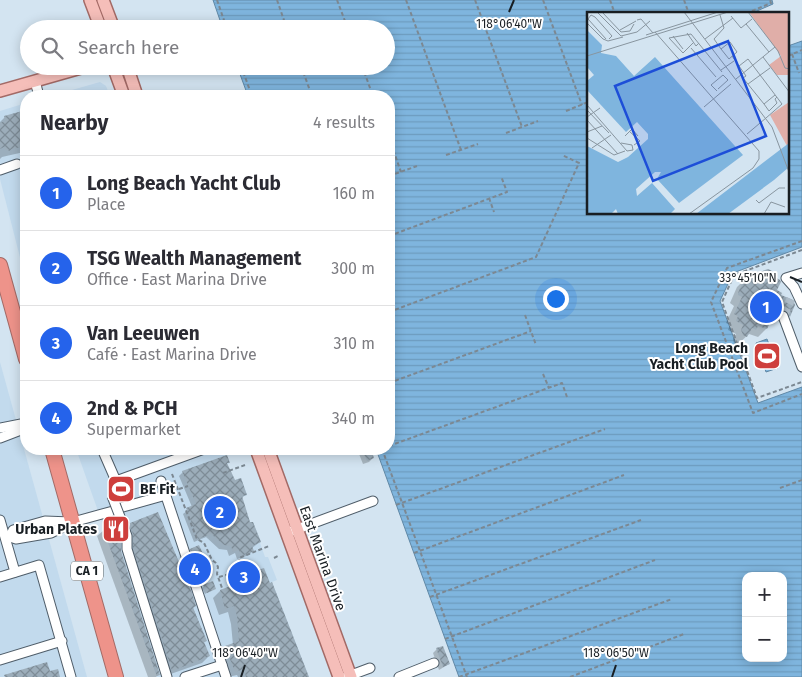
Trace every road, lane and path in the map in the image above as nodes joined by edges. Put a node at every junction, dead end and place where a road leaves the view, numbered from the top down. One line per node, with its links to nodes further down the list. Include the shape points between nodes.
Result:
1 (90, 0): 15 (main road)
2 (103, 0): 16 (main road)
3 (216, 0): 17 (path)
4 (277, 0): 18 (path)
5 (337, 0): 19 (path)
6 (406, 0): 44 (path)
7 (475, 0): 41 (path)
8 (543, 0): 38 (path)
9 (610, 0): 13 (path)
10 (684, 0): 14 (path)
11 (770, 0): 12 (path, via 771,3)
12 (752, 11)
13 (614, 12)
14 (688, 12)
15 (98, 20)
16 (111, 20)
17 (224, 20)
18 (284, 20)
19 (345, 20)
20 (802, 51): 21 (path)
21 (792, 54): 22 (path)
22 (799, 73)
23 (56, 75): 29 (main road)
24 (116, 75): 31 (main road)
25 (130, 75): 32 (main road)
26 (244, 75): 33 (path)
27 (304, 75): 34 (path)
28 (365, 75): 35 (path)
29 (35, 81): 30 (lane); 36 (main road)
30 (37, 90)
31 (122, 90)
32 (135, 90)
33 (250, 90)
34 (310, 90)
35 (371, 90)
36 (0, 91)
37 (587, 102): 38 (path)
38 (582, 105): 39 (path)
39 (566, 111)
40 (538, 121): 41 (path)
41 (522, 127): 42 (path)
42 (506, 133)
43 (478, 144): 44 (path)
44 (461, 150): 46 (path)
45 (395, 155): 51 (path)
46 (446, 155)
47 (562, 155): 64 (path, via 579,163 536,258)
48 (17, 164): 50 (lane)
49 (417, 166): 51 (path)
50 (0, 170)
51 (401, 172): 52 (path)
52 (395, 174)
53 (501, 176): 54 (path, via 507,192)
54 (489, 198): 55 (path); 56 (path)
55 (494, 212)
56 (395, 234)
57 (802, 241): 75 (path, via 727,268 711,302 753,413)
58 (802, 250): 73 (path, via 734,275 722,302 756,398)
59 (0, 264): 67 (highway)
60 (802, 273): 61 (lane, via 786,278)
61 (798, 285): 62 (lane); 63 (lane)
62 (791, 299)
63 (802, 304)
64 (395, 310)
65 (524, 315): 68 (path)
66 (783, 316): 70 (lane)
67 (20, 320)
68 (531, 331): 69 (path); 72 (path)
69 (536, 345)
70 (802, 367)
71 (543, 374): 74 (path)
72 (395, 381)
73 (802, 382)
74 (549, 388): 76 (path, via 562,384); 82 (path)
75 (802, 394)
76 (567, 397)
77 (20, 424): 78 (lane)
78 (0, 428)
79 (606, 429): 101 (path)
80 (20, 430): 81 (lane)
81 (0, 438)
82 (395, 444)
83 (54, 455): 107 (highway, CA 1)
84 (105, 455): 85 (lane, via 116,481)
85 (188, 455)
86 (259, 455): 108 (main road, East Marina Drive)
87 (270, 455): 108 (main road, East Marina Drive)
88 (384, 455): 101 (path)
89 (244, 465): 90 (path)
90 (223, 473)
91 (172, 474): 97 (path)
92 (624, 475): 111 (path)
93 (802, 480): 96 (path)
94 (162, 481): 98 (lane)
95 (188, 486): 97 (path)
96 (780, 488)
97 (178, 490): 118 (path, via 197,539 204,543 216,563)
98 (166, 495): 103 (lane); 129 (lane)
99 (112, 496): 131 (lane, bridge, via 128,536 127,549)
100 (373, 501): 108 (lane)
101 (402, 503): 102 (path); 111 (path)
102 (396, 505)
103 (123, 507)
104 (113, 511): 107 (lane)
105 (0, 520): 109 (lane)
106 (640, 520): 120 (path)
107 (73, 522): 109 (lane, via 51,533 16,539); 109 (lane, via 45,521 13,530); 135 (highway, CA 1)
108 (292, 531): 132 (main road, East Marina Drive); 138 (main road, East Marina Drive)
109 (8, 537): 116 (lane)
110 (269, 546): 118 (path, via 239,558 243,570)
111 (420, 551): 112 (path); 120 (path)
112 (414, 553)
113 (278, 556): 114 (path)
114 (274, 558)
115 (655, 560): 124 (path)
116 (15, 572): 117 (lane); 126 (lane, via 39,565)
117 (0, 577)
118 (218, 578): 119 (path)
119 (222, 588)
120 (436, 595): 121 (path); 124 (path)
121 (430, 597)
122 (672, 599): 133 (path)
123 (684, 634): 141 (path)
124 (451, 636): 125 (path); 133 (path)
125 (445, 639)
126 (62, 641): 127 (lane); 134 (lane)
127 (0, 660)
128 (434, 663): 139 (lane)
129 (222, 665): 136 (lane); 137 (lane)
130 (370, 668): 132 (lane)
131 (167, 675)
132 (349, 676)
133 (466, 676): 140 (path)
134 (71, 677)
135 (116, 677)
136 (185, 677)
137 (226, 677)
138 (339, 677)
139 (399, 677)
140 (459, 677)
141 (570, 677)

